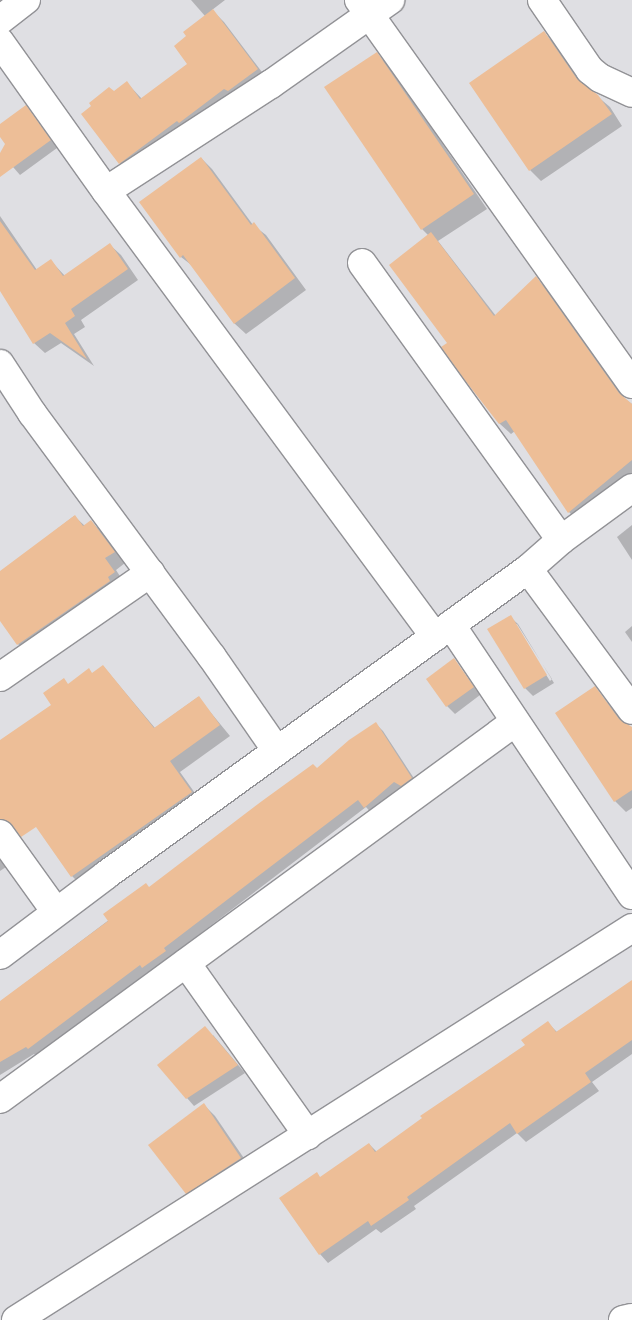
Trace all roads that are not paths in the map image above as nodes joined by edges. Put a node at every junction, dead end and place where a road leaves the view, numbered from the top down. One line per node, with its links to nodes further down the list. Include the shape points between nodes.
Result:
1 (26, 0): 4 (street)
2 (542, 0): 6 (street, via 590,70)
3 (373, 5): 7 (street, via 271,84); 10 (street)
4 (0, 20)
5 (0, 42): 7 (street)
6 (632, 93)
7 (106, 191): 15 (street)
8 (362, 263): 12 (street)
9 (0, 364): 14 (street)
10 (632, 384)
11 (632, 488): 12 (street)
12 (561, 540): 13 (street)
13 (528, 569): 15 (street); 17 (street)
14 (150, 574): 16 (street); 19 (street)
15 (443, 631): 18 (street); 19 (street)
16 (0, 676)
17 (629, 700)
18 (515, 722): 21 (street); 25 (street)
19 (277, 751): 22 (street)
20 (0, 834): 22 (street)
21 (632, 895)
22 (56, 912): 24 (street)
23 (632, 928): 27 (street)
24 (0, 955)
25 (186, 963): 26 (street); 27 (street)
26 (0, 1099)
27 (308, 1135): 29 (street)
28 (632, 1318): 30 (street)
29 (16, 1320)
30 (622, 1320)

